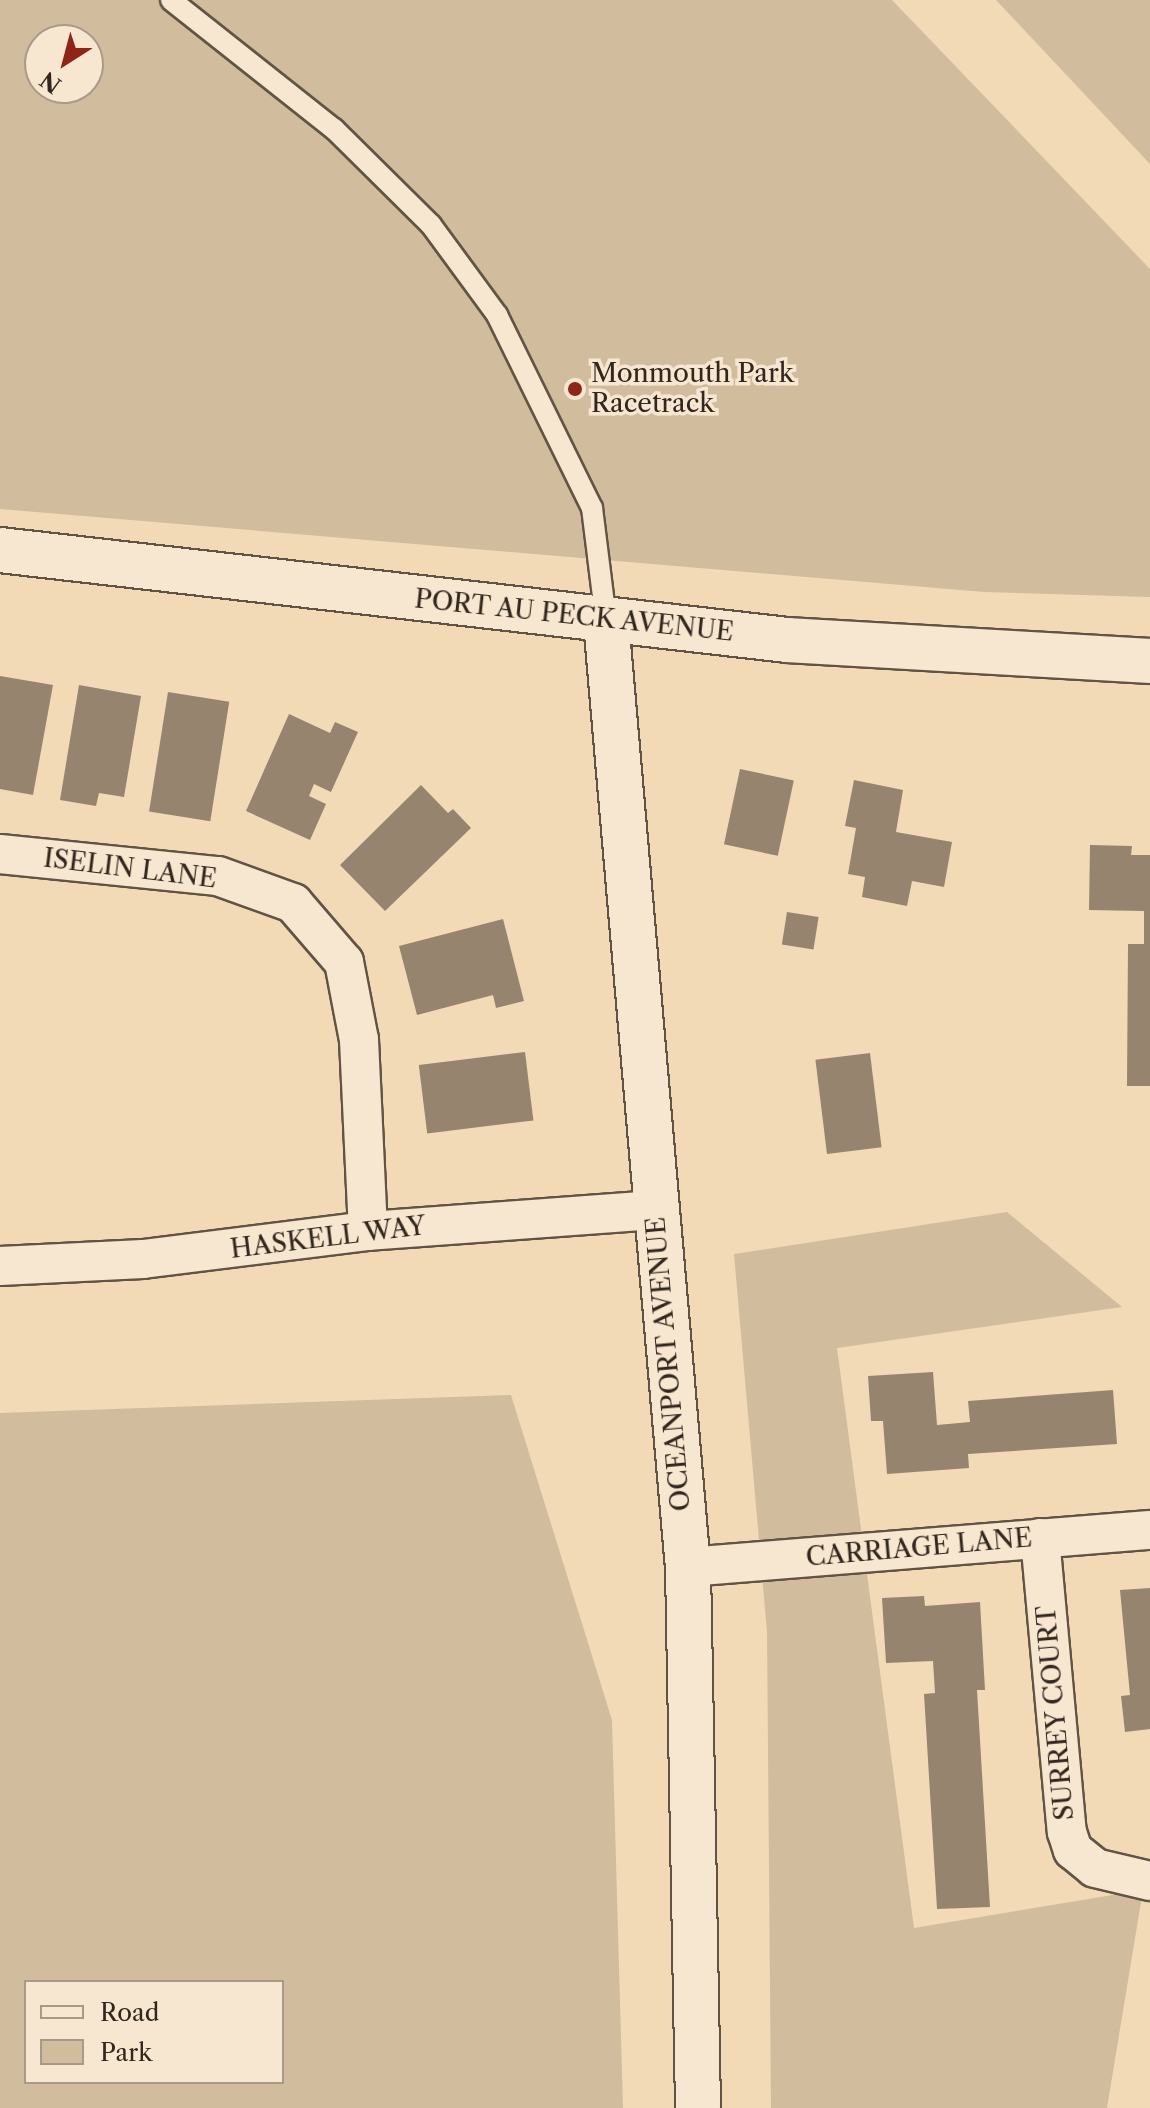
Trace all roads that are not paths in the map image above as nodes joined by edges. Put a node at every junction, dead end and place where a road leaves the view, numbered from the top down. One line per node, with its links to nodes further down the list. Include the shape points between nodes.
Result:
1 (171, 0): 3 (lane, via 334,129 431,225 497,315 592,508)
2 (0, 550): 3 (street, PORT AU PECK AVENUE)
3 (606, 621): 4 (street, PORT AU PECK AVENUE, via 935,652); 6 (street, OCEANPORT AVENUE)
4 (1150, 661)
5 (0, 854): 7 (street, ISELIN LANE, via 218,876 293,903 344,962 359,1040)
6 (656, 1210): 7 (street, HASKELL WAY); 11 (street, OCEANPORT AVENUE)
7 (368, 1231): 8 (street, HASKELL WAY, via 143,1259)
8 (0, 1266)
9 (1150, 1530): 10 (street, CARRIAGE LANE)
10 (1040, 1538): 11 (street, CARRIAGE LANE); 12 (street, SURREY COURT, via 1067,1832 1073,1850 1095,1868)
11 (688, 1567): 13 (street, OCEANPORT AVENUE)
12 (1150, 1881)
13 (698, 2108)

